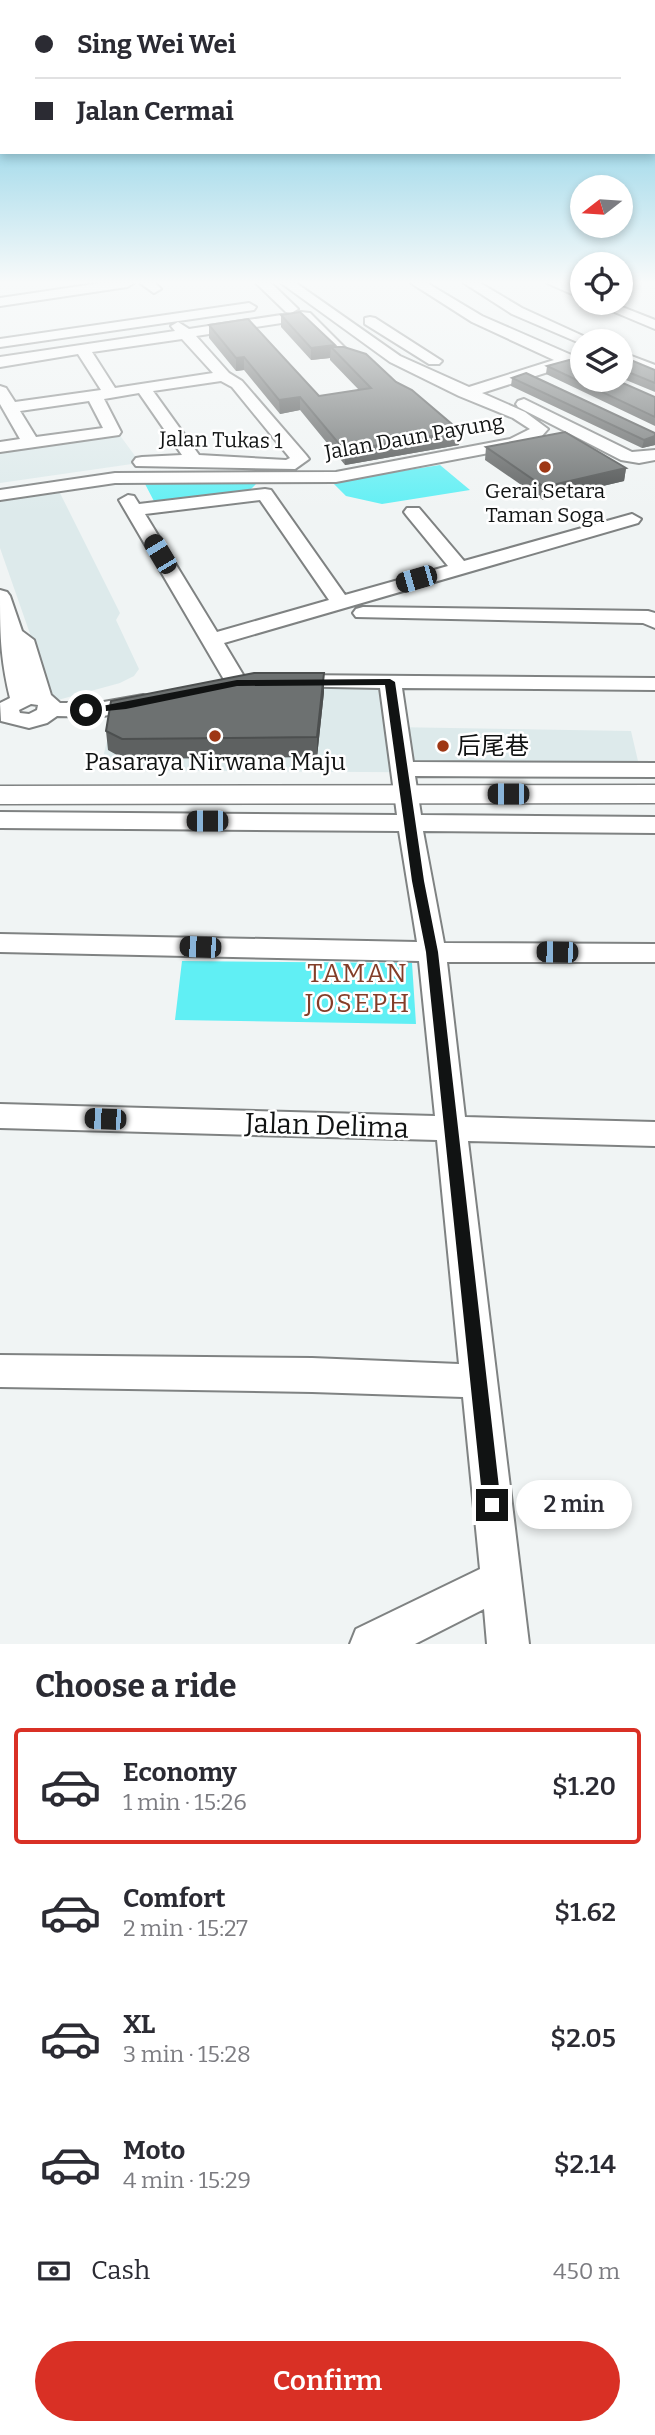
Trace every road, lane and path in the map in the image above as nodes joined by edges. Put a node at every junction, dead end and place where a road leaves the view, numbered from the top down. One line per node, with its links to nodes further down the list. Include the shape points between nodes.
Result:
1 (87, 360): 16 (street)
2 (209, 360): 10 (street, Jalan Tukas 1)
3 (396, 360): 15 (street, Jalan Daun Payung)
4 (433, 360): 12 (street)
5 (565, 360): 7 (street); 9 (street)
6 (633, 360): 8 (street)
7 (570, 362)
8 (655, 371)
9 (526, 374): 11 (street); 12 (street)
10 (224, 376): 13 (street); 23 (street, Jalan Tukas 1, via 237,384 300,459 289,465)
11 (549, 385)
12 (486, 386): 15 (street); 22 (street, via 627,456)
13 (143, 387): 16 (street); 23 (street)
14 (0, 391): 17 (street)
15 (465, 393): 21 (street, Jalan Daun Payung, via 519,415 540,429 515,443)
16 (102, 394): 17 (street); 19 (street, via 113,432)
17 (10, 408): 19 (street)
18 (461, 436): 21 (street)
19 (31, 443): 20 (street)
20 (0, 447)
21 (479, 451): 24 (street, Jalan Daun Payung, via 336,477)
22 (655, 455)
23 (194, 460): 25 (street, Jalan Tukas 1, via 134,461)
24 (115, 478): 26 (street, Jalan Daun Payung); 27 (street)
25 (0, 481)
26 (0, 495)
27 (134, 510): 32 (street, via 265,494); 35 (street)
28 (414, 512): 30 (street)
29 (632, 519): 30 (street)
30 (459, 567): 32 (street)
31 (0, 596): 41 (street, via 13,634 6,645)
32 (340, 602): 35 (street)
33 (363, 613): 34 (street, via 648,617)
34 (655, 622)
35 (211, 640): 36 (street)
36 (254, 682): 37 (street); 39 (street)
37 (390, 682): 38 (street); 44 (street)
38 (655, 684)
39 (212, 688)
40 (163, 698): 41 (street, via 110,708)
41 (24, 708)
42 (655, 770): 44 (street)
43 (655, 794): 44 (main road)
44 (407, 796): 45 (main road); 46 (street); 48 (street)
45 (2, 806)
46 (655, 825)
47 (0, 943): 48 (street)
48 (432, 952): 49 (street); 51 (street)
49 (655, 953)
50 (0, 1116): 51 (street, Jalan Delima)
51 (452, 1129): 52 (street, Jalan Delima); 54 (street)
52 (655, 1134)
53 (0, 1371): 54 (street)
54 (478, 1381): 55 (street)
55 (500, 1580): 56 (street); 57 (street)
56 (371, 1644)
57 (508, 1644)

